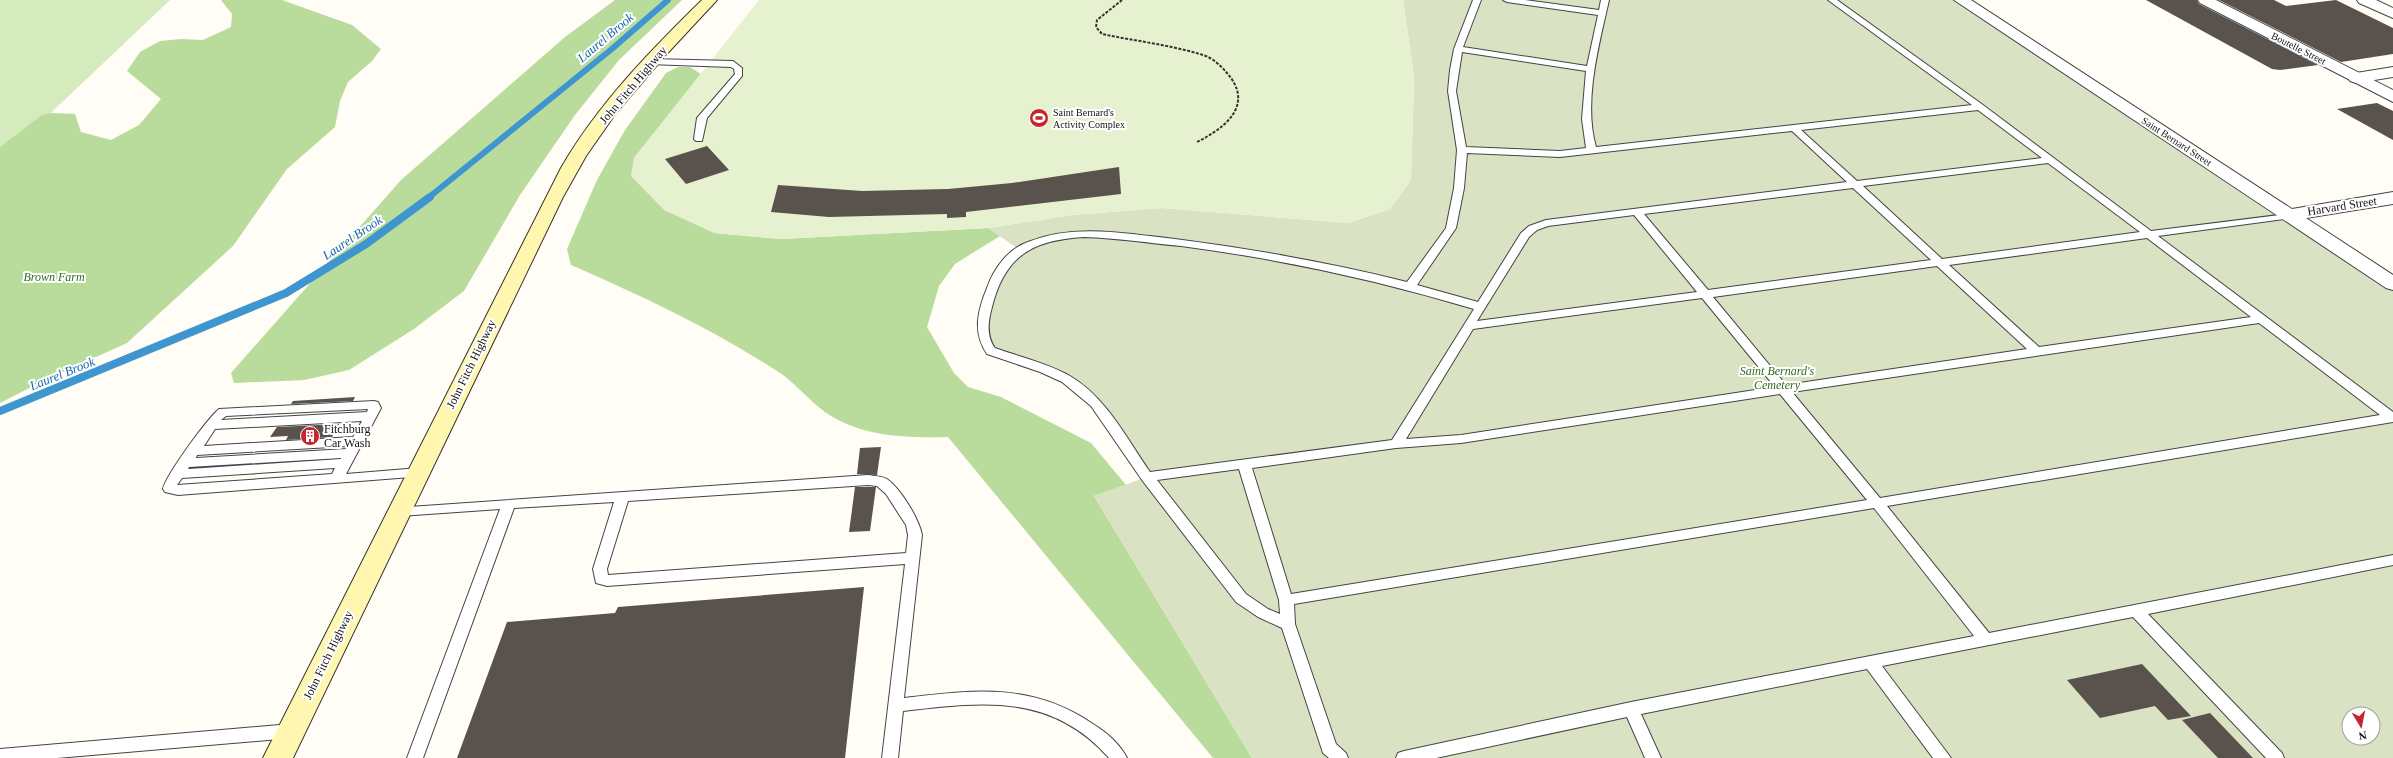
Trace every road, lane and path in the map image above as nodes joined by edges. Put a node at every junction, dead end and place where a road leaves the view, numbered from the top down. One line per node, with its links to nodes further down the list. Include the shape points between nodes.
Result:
1 (710, 0): 13 (main road, John Fitch Highway)
2 (1122, 0): 21 (path, via 1097,20 1096,27 1102,34 1204,55 1219,64 1237,87 1237,108 1232,118)
3 (1476, 0): 12 (lane)
4 (1507, 0): 10 (lane)
5 (1605, 0): 10 (lane)
6 (1832, 0): 18 (lane)
7 (1961, 0): 28 (street, Saint Bernard Street)
8 (2205, 0): 16 (street, Boutelle Street)
9 (2364, 0): 11 (street)
10 (1602, 13): 14 (lane)
11 (2393, 14)
12 (1458, 50): 14 (lane); 22 (lane, via 1452,91)
13 (651, 62): 20 (lane, via 733,64 738,68 739,74 702,118); 46 (main road, John Fitch Highway, via 581,150 554,197)
14 (1592, 69): 23 (lane, via 1586,114 1586,139)
15 (2393, 72): 16 (street)
16 (2356, 78): 17 (street, Boutelle Street)
17 (2393, 97)
18 (1980, 107): 19 (lane); 24 (lane)
19 (1795, 129): 23 (lane); 25 (lane)
20 (700, 139)
21 (1197, 142)
22 (1462, 150): 23 (lane, via 1548,154); 32 (lane, via 1459,188 1451,228)
23 (1592, 151)
24 (2050, 160): 25 (lane); 29 (lane)
25 (1854, 185): 27 (lane); 30 (lane)
26 (2393, 198): 28 (street, Harvard Street)
27 (1637, 212): 33 (lane); 34 (lane, via 1546,223 1533,228 1525,235)
28 (2290, 215): 29 (lane); 31 (street, Saint Bernard Street)
29 (2147, 234): 30 (lane); 35 (lane)
30 (1937, 261): 33 (lane); 37 (lane)
31 (2393, 284)
32 (1411, 285): 34 (lane); 48 (lane, via 1307,262 1125,236 1061,236 1038,241 1014,254 1008,259 993,286 985,310 985,345 991,352 1066,379 1083,392 1095,403)
33 (1706, 295): 36 (lane); 38 (lane)
34 (1482, 307): 36 (lane)
35 (2260, 319): 37 (lane); 39 (lane)
36 (1470, 326): 41 (lane)
37 (2036, 351): 38 (lane)
38 (1784, 390): 41 (lane, via 1461,439); 51 (lane)
39 (2392, 418): 51 (lane)
40 (357, 441): 42 (lane); 42 (lane, via 372,413 214,421); 43 (lane)
41 (1396, 444): 45 (lane)
42 (193, 451): 44 (lane)
43 (348, 458): 44 (lane); 47 (lane); 49 (lane)
44 (185, 463): 47 (lane)
45 (1244, 464): 48 (lane); 56 (lane)
46 (419, 473): 49 (lane); 53 (main road, John Fitch Highway)
47 (178, 474): 49 (lane, via 170,489)
48 (1147, 477): 58 (lane, via 1241,598 1263,613)
49 (336, 479)
50 (622, 497): 52 (lane); 54 (lane, via 868,480 881,482 891,491 913,524 915,535); 54 (lane, via 600,569 601,579 607,581)
51 (1876, 502): 56 (lane); 59 (lane)
52 (509, 504): 53 (lane); 66 (lane)
53 (400, 511): 63 (main road, John Fitch Highway)
54 (912, 558): 61 (lane)
55 (2393, 560): 57 (lane)
56 (1286, 600): 58 (lane)
57 (2137, 611): 59 (lane); 73 (lane)
58 (1288, 624): 69 (lane, via 1329,748)
59 (1985, 639): 60 (lane)
60 (1871, 663): 62 (lane); 72 (lane, via 1919,729)
61 (896, 705): 67 (lane); 68 (lane, via 990,697 1041,705 1085,725)
62 (1631, 709): 70 (lane); 71 (lane)
63 (292, 731): 64 (lane); 65 (main road, John Fitch Highway)
64 (0, 756)
65 (278, 758)
66 (415, 758)
67 (890, 758)
68 (1120, 758)
69 (1340, 758)
70 (1404, 758)
71 (1653, 758)
72 (1944, 758)
73 (2276, 758)

